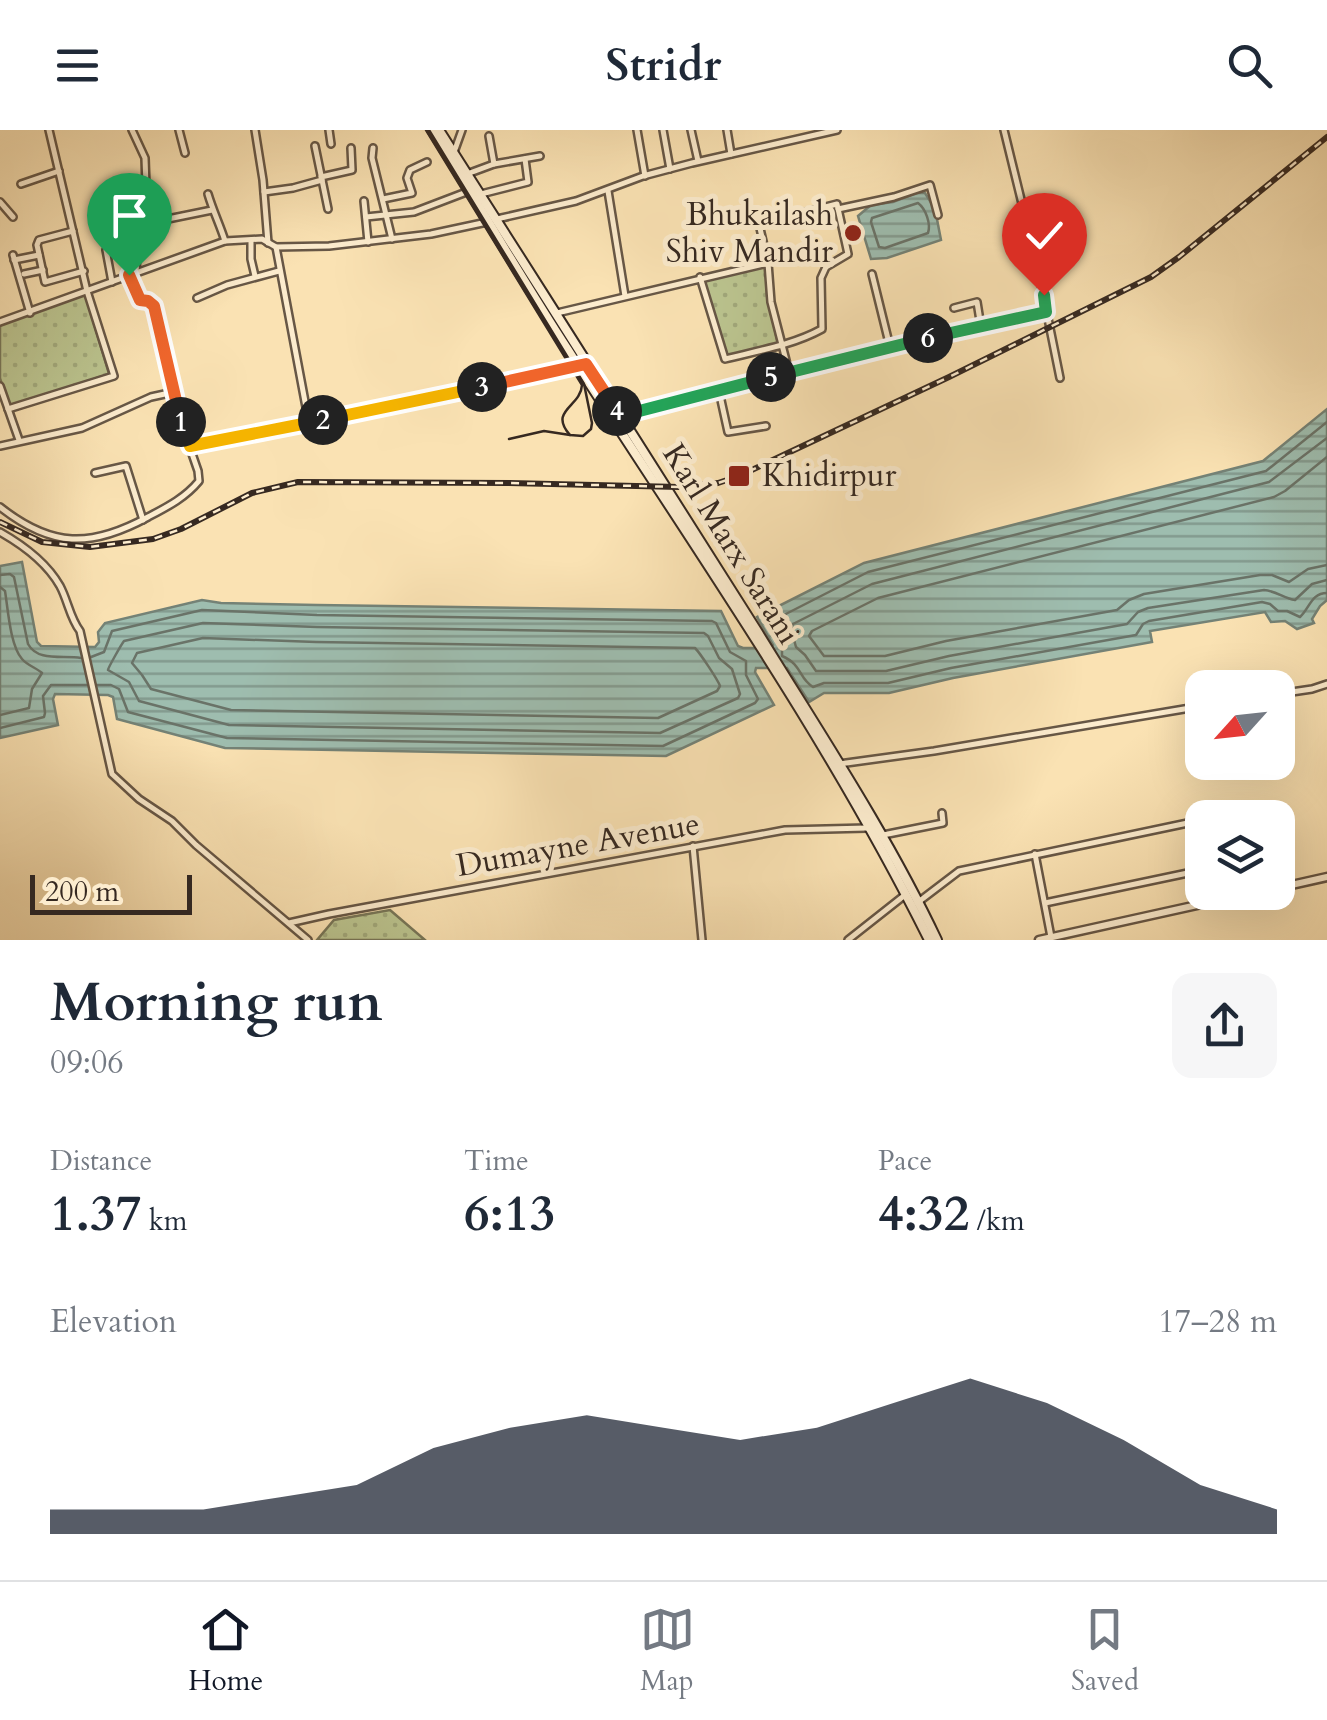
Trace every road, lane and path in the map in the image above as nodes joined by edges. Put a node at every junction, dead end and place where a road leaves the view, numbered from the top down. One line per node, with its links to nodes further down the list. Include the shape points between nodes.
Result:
1 (49, 130): 29 (street)
2 (132, 130): 51 (street)
3 (179, 130): 21 (street)
4 (255, 130): 37 (street)
5 (328, 130): 17 (street)
6 (435, 130): 23 (main road, Karl Marx Sarani)
7 (462, 130): 23 (street)
8 (637, 130): 32 (street)
9 (663, 130): 30 (street)
10 (691, 130): 27 (street)
11 (727, 130): 22 (street)
12 (794, 130): 16 (street)
13 (837, 130): 16 (street)
14 (1004, 130): 75 (street)
15 (489, 136): 28 (street)
16 (796, 139): 22 (street)
17 (331, 144)
18 (315, 146): 33 (street)
19 (352, 148): 33 (street, via 352,170)
20 (372, 148): 40 (street)
21 (185, 153)
22 (731, 154): 27 (street)
23 (451, 156): 31 (main road, Karl Marx Sarani); 35 (main road)
24 (540, 156): 25 (street)
25 (525, 158): 28 (street); 39 (street, via 528,182)
26 (427, 162): 40 (street, via 410,170 412,193)
27 (698, 162): 30 (street)
28 (494, 164): 31 (street)
29 (59, 170): 34 (street); 52 (street)
30 (668, 170): 32 (street)
31 (467, 174): 39 (main road, Karl Marx Sarani)
32 (644, 176): 36 (street)
33 (322, 179): 37 (street); 43 (street)
34 (21, 184)
35 (470, 190): 47 (street); 50 (main road)
36 (608, 191): 50 (street); 72 (street)
37 (264, 192): 56 (street)
38 (208, 194): 45 (street)
39 (480, 195): 50 (main road, Karl Marx Sarani)
40 (382, 199): 47 (street)
41 (364, 201): 49 (street)
42 (0, 202): 48 (street)
43 (328, 209)
44 (838, 209): 46 (street, via 930,185); 61 (street, via 837,204 759,224); 80 (street, via 848,254 821,278 822,328)
45 (212, 210): 51 (street); 55 (street)
46 (938, 215)
47 (388, 216): 49 (street); 53 (street)
48 (12, 217)
49 (366, 217): 57 (street)
50 (492, 220): 53 (street); 77 (main road, Karl Marx Sarani)
51 (158, 221): 66 (street, via 138,231)
52 (73, 231): 60 (street, via 40,240); 63 (street)
53 (392, 239): 57 (street)
54 (250, 240): 55 (street); 56 (street); 68 (street)
55 (224, 241): 66 (street)
56 (268, 242): 58 (street)
57 (368, 242): 58 (street)
58 (276, 247): 64 (street)
59 (106, 250): 70 (street)
60 (40, 255): 62 (street); 76 (street, via 14,257)
61 (768, 263): 69 (street); 80 (street)
62 (43, 270): 63 (street, via 46,282); 65 (street)
63 (84, 271): 71 (street)
64 (280, 271): 68 (street); 90 (street)
65 (24, 274)
66 (132, 274): 70 (street); 87 (street, via 140,300 154,306)
67 (872, 274): 81 (street)
68 (255, 276): 73 (street)
69 (700, 278): 72 (street); 80 (street, via 725,359)
70 (112, 282): 71 (street)
71 (87, 292): 76 (street); 88 (street, via 114,376)
72 (625, 296): 77 (street)
73 (197, 298)
74 (954, 308): 79 (street, via 977,302)
75 (1046, 312): 79 (street); 84 (street)
76 (30, 313): 78 (street)
77 (551, 315): 82 (main road, Karl Marx Sarani)
78 (0, 322)
79 (981, 327): 81 (street)
80 (781, 345): 83 (street)
81 (890, 347): 83 (street)
82 (578, 367): 89 (main road, Karl Marx Sarani); 90 (street); 99 (main road)
83 (789, 372): 86 (street)
84 (1060, 378)
85 (0, 386): 88 (street)
86 (719, 391): 89 (street); 91 (street, via 728,432)
87 (174, 392): 92 (street, via 82,428); 94 (street)
88 (8, 409): 92 (street)
89 (620, 416): 99 (main road, Karl Marx Sarani)
90 (309, 423): 94 (street)
91 (766, 426)
92 (19, 441): 93 (street)
93 (0, 446)
94 (190, 446): 97 (street, via 199,481)
95 (94, 472): 97 (street, via 126,466)
96 (0, 507): 97 (street, via 29,527 85,540)
97 (143, 520)
98 (0, 532): 117 (street, via 24,546 60,586 80,631 112,774)
99 (757, 637): 100 (main road, Karl Marx Sarani)
100 (785, 682): 104 (main road, Karl Marx Sarani); 107 (main road)
101 (1327, 684): 102 (street)
102 (1295, 692)
103 (1185, 709): 104 (street)
104 (839, 764): 107 (main road, Karl Marx Sarani)
105 (942, 814): 107 (street, Dumayne Avenue, via 944,824)
106 (1185, 823): 109 (street)
107 (875, 832): 108 (street, Dumayne Avenue, via 786,830); 113 (main road, Karl Marx Sarani)
108 (694, 846): 117 (street, Dumayne Avenue); 120 (street)
109 (1036, 854): 114 (street); 115 (street, via 959,872)
110 (1185, 874): 114 (street)
111 (1327, 877): 112 (street)
112 (1295, 884)
113 (909, 892): 115 (main road, Karl Marx Sarani); 121 (street)
114 (1046, 903): 118 (street)
115 (916, 904): 122 (main road, Karl Marx Sarani)
116 (1185, 908): 118 (street)
117 (289, 923): 119 (street)
118 (1052, 937): 123 (street)
119 (308, 940)
120 (702, 940)
121 (848, 940)
122 (933, 940)
123 (1039, 940)

